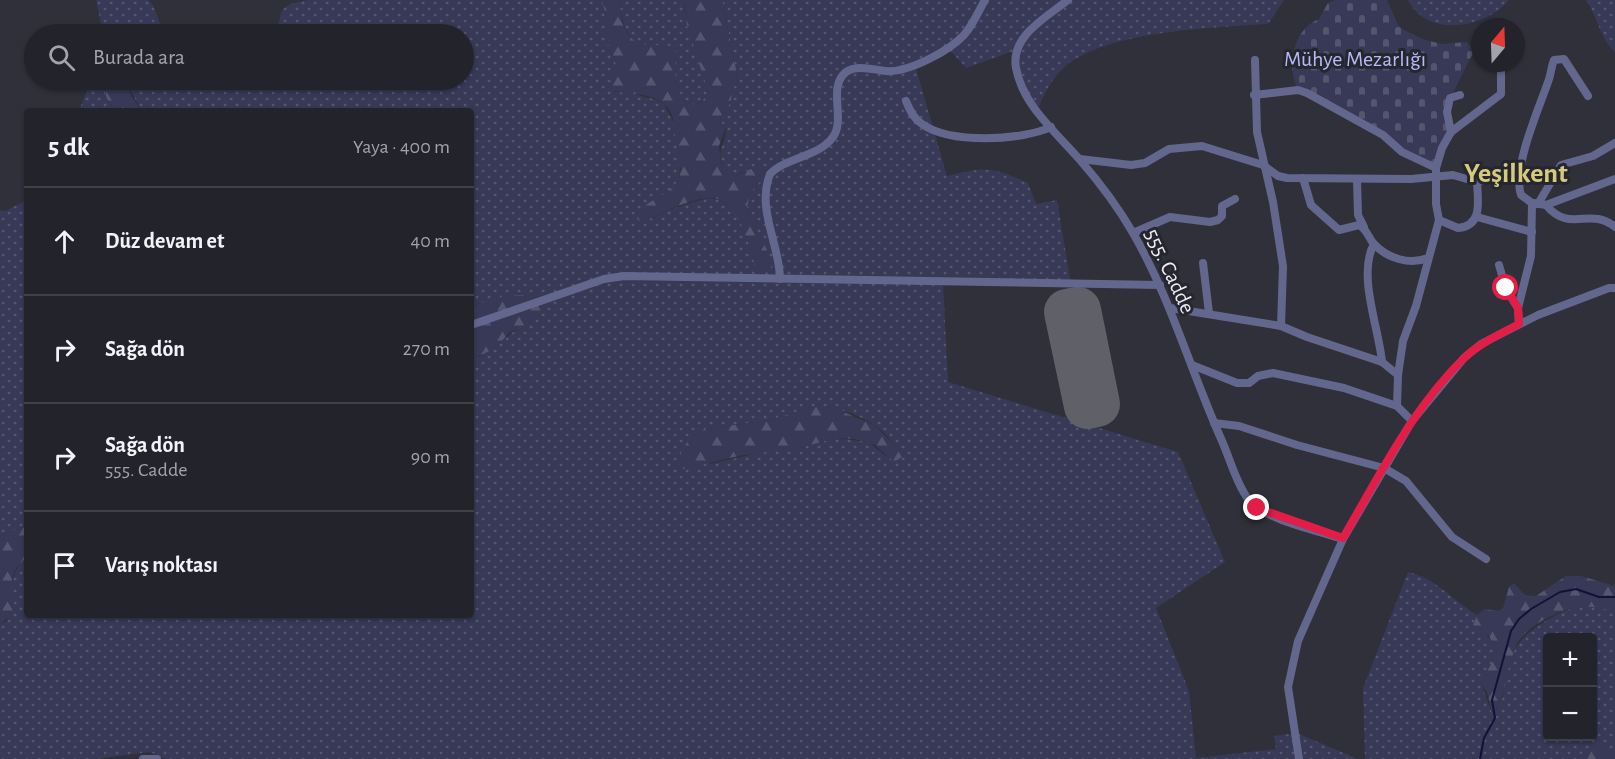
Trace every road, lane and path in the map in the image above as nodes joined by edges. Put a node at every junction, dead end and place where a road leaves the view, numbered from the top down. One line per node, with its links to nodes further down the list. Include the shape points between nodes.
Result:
1 (985, 0): 32 (street, via 963,36 928,59 889,72 861,68 846,72 840,80 837,128 832,138 823,147 770,174 766,190 769,230)
2 (1068, 0): 9 (street, 555. Cadde, via 1032,28 1016,55 1022,86)
3 (1255, 60): 5 (street)
4 (1501, 72): 10 (street, via 1501,94)
5 (1254, 95): 13 (street); 14 (street, via 1298,90 1307,93 1383,135 1402,152)
6 (1461, 95): 10 (street, via 1450,98 1448,104)
7 (1588, 96): 15 (street, via 1564,59 1554,60 1536,107)
8 (906, 101): 9 (street, via 911,114 923,125 967,136 1019,137)
9 (1051, 127): 12 (street, 555. Cadde)
10 (1451, 132): 14 (street)
11 (1615, 143): 21 (street, via 1593,156 1561,165 1541,194)
12 (1080, 159): 13 (street, via 1131,165 1145,163 1169,149 1202,146); 26 (street, 555. Cadde)
13 (1263, 165): 16 (street, via 1278,176); 41 (street, via 1283,266)
14 (1436, 171): 17 (street, via 1411,178); 19 (street); 23 (street)
15 (1518, 177): 19 (street); 21 (street, via 1521,195)
16 (1303, 178): 17 (street); 24 (street, via 1311,205 1331,225 1342,231)
17 (1357, 179): 24 (street, via 1358,215)
18 (1615, 179): 21 (street)
19 (1477, 182): 22 (street)
20 (1235, 199): 26 (street, via 1222,206 1218,220 1170,217)
21 (1539, 204): 25 (street, via 1565,220 1600,217); 27 (street)
22 (1477, 216): 23 (street, via 1466,227 1451,227); 27 (street)
23 (1440, 220): 29 (street)
24 (1364, 227): 28 (street)
25 (1615, 227)
26 (1133, 232): 34 (street, 555. Cadde)
27 (1532, 232): 37 (street, via 1529,273)
28 (1374, 244): 29 (street, via 1408,262); 42 (street, via 1369,261 1368,298 1377,323)
29 (1428, 258): 44 (street, via 1403,341)
30 (1203, 263): 38 (street)
31 (1499, 265): 37 (street)
32 (780, 279): 34 (street); 39 (street, via 624,276 604,279)
33 (1615, 280): 35 (street)
34 (1160, 285): 36 (street, 555. Cadde)
35 (1612, 288): 40 (street)
36 (1170, 308): 38 (street); 43 (street, 555. Cadde)
37 (1518, 308): 40 (street)
38 (1209, 313): 41 (street)
39 (474, 324)
40 (1519, 324): 46 (street, via 1464,358)
41 (1281, 326): 42 (street)
42 (1382, 362): 44 (street)
43 (1192, 365): 45 (street, via 1237,383 1249,383 1273,373 1344,388); 47 (street, 555. Cadde)
44 (1398, 375): 45 (street)
45 (1397, 406): 46 (street)
46 (1412, 421): 48 (street)
47 (1214, 423): 48 (street, via 1239,426); 49 (street, 555. Cadde, via 1247,497 1257,508)
48 (1384, 468): 49 (street); 50 (street, via 1406,481 1452,537)
49 (1343, 538): 53 (street, via 1298,641 1289,674)
50 (1486, 560)
51 (142, 759): 52 (street)
52 (158, 759)
53 (1299, 759)

